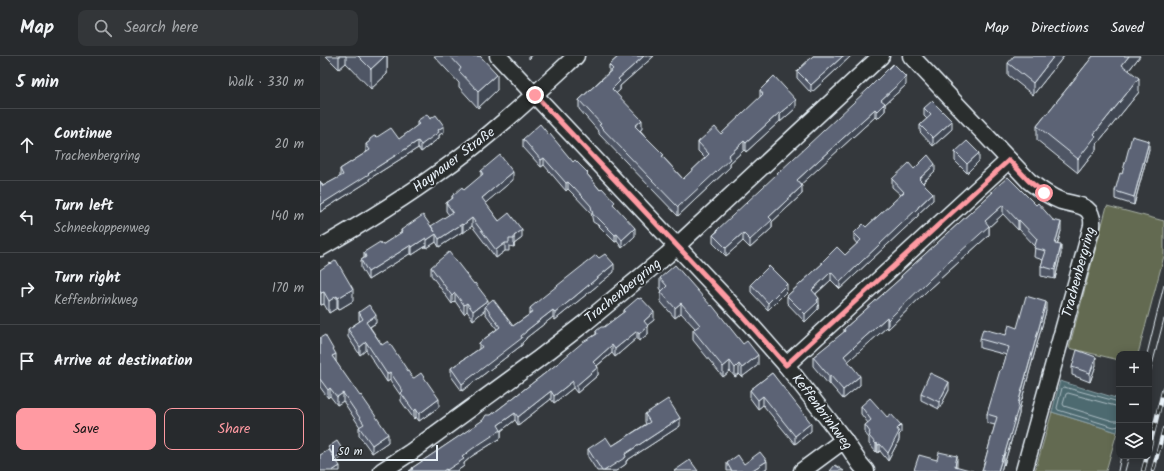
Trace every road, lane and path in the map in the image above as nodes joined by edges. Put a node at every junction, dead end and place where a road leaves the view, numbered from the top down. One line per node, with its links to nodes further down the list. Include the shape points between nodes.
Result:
1 (498, 56): 5 (street, Keffenbrinkweg)
2 (576, 56): 5 (street, Haynauer Straße)
3 (881, 56): 7 (street, Trachenbergring)
4 (911, 56): 6 (street, Trachenbergring)
5 (535, 95): 7 (street, Keffenbrinkweg); 8 (street, Haynauer Straße, via 442,171)
6 (1009, 160): 9 (street); 14 (street, Trachenbergring, via 1044,193 1061,201 1082,206 1087,209 1092,220)
7 (677, 246): 9 (street, Keffenbrinkweg); 11 (street, Trachenbergring, via 531,365)
8 (320, 248)
9 (786, 365): 10 (street, Keffenbrinkweg)
10 (844, 440): 12 (street); 13 (street, Keffenbrinkweg)
11 (382, 471)
12 (802, 471)
13 (866, 471)
14 (1024, 471)

